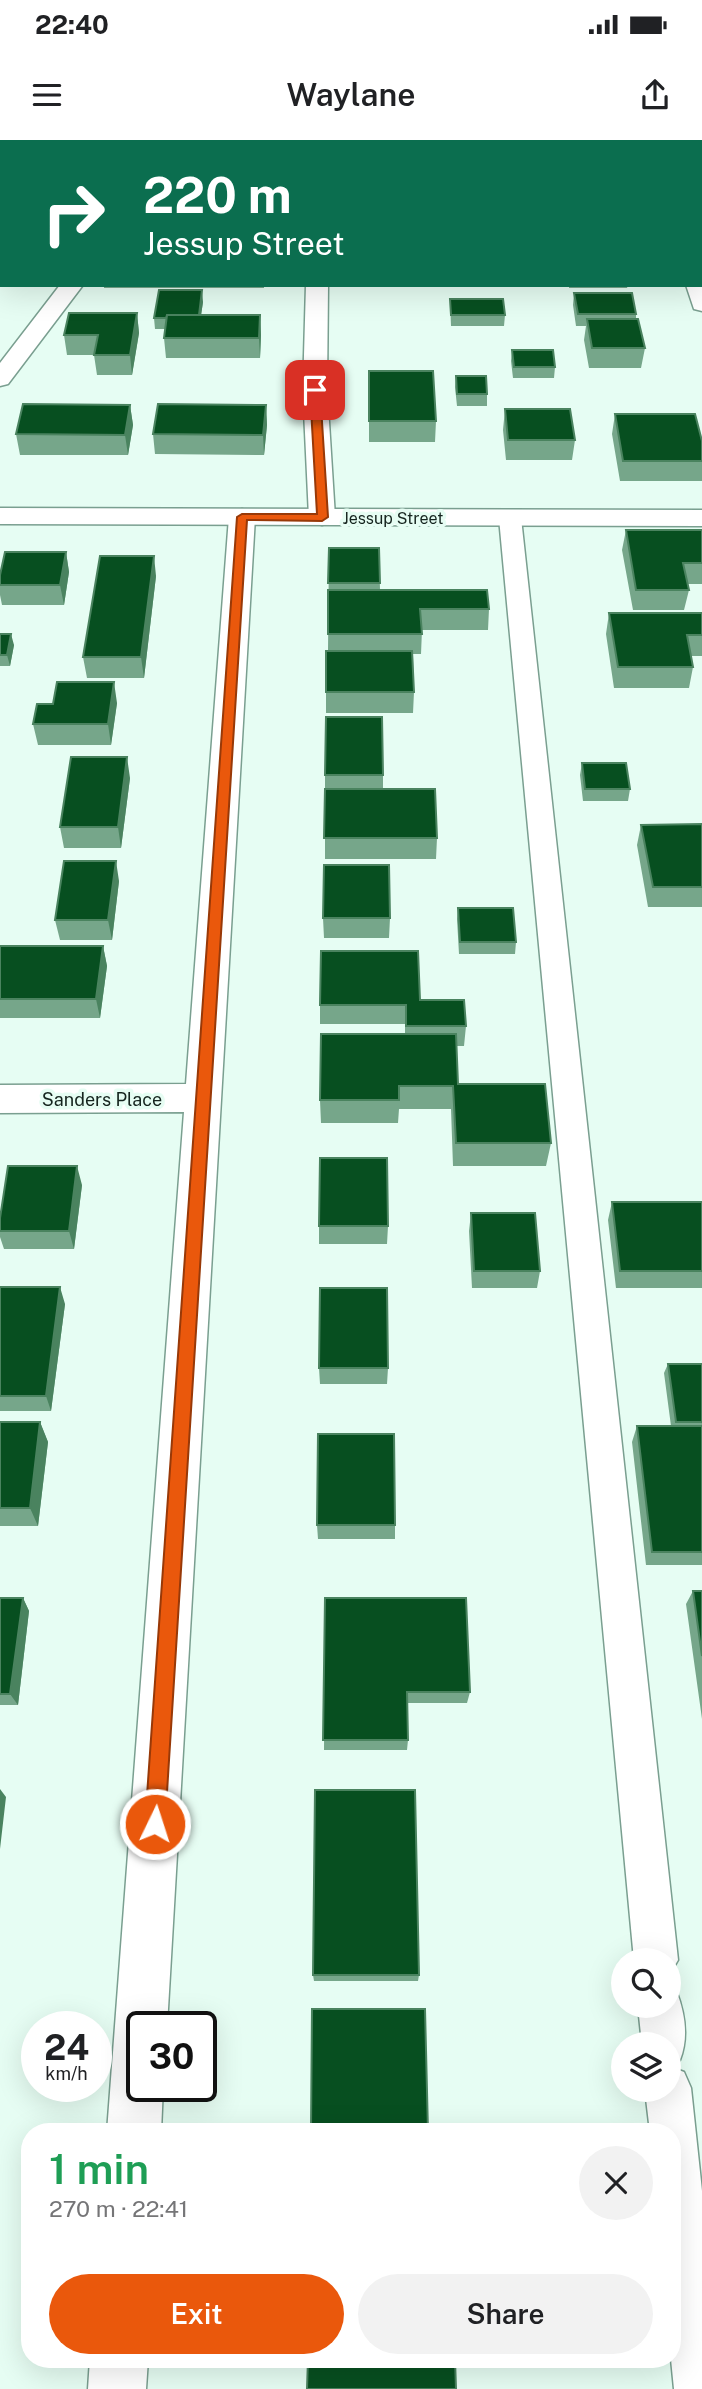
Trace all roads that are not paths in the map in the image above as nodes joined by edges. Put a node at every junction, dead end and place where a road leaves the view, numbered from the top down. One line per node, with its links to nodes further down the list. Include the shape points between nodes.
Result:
1 (70, 287): 5 (street)
2 (317, 287): 8 (street, via 315,390)
3 (698, 287): 4 (street)
4 (702, 304)
5 (0, 379)
6 (0, 516): 7 (street, Jessup Street)
7 (242, 517): 8 (street, Jessup Street); 11 (street)
8 (322, 517): 9 (street, Jessup Street)
9 (510, 518): 10 (street, Jessup Street); 13 (lane)
10 (702, 518)
11 (204, 1098): 12 (street, Sanders Place); 15 (street)
12 (0, 1099)
13 (655, 1948)
14 (669, 2102): 16 (lane)
15 (135, 2123)
16 (672, 2123)
17 (681, 2214): 20 (lane)
18 (118, 2368): 19 (street)
19 (117, 2389)
20 (699, 2389)

